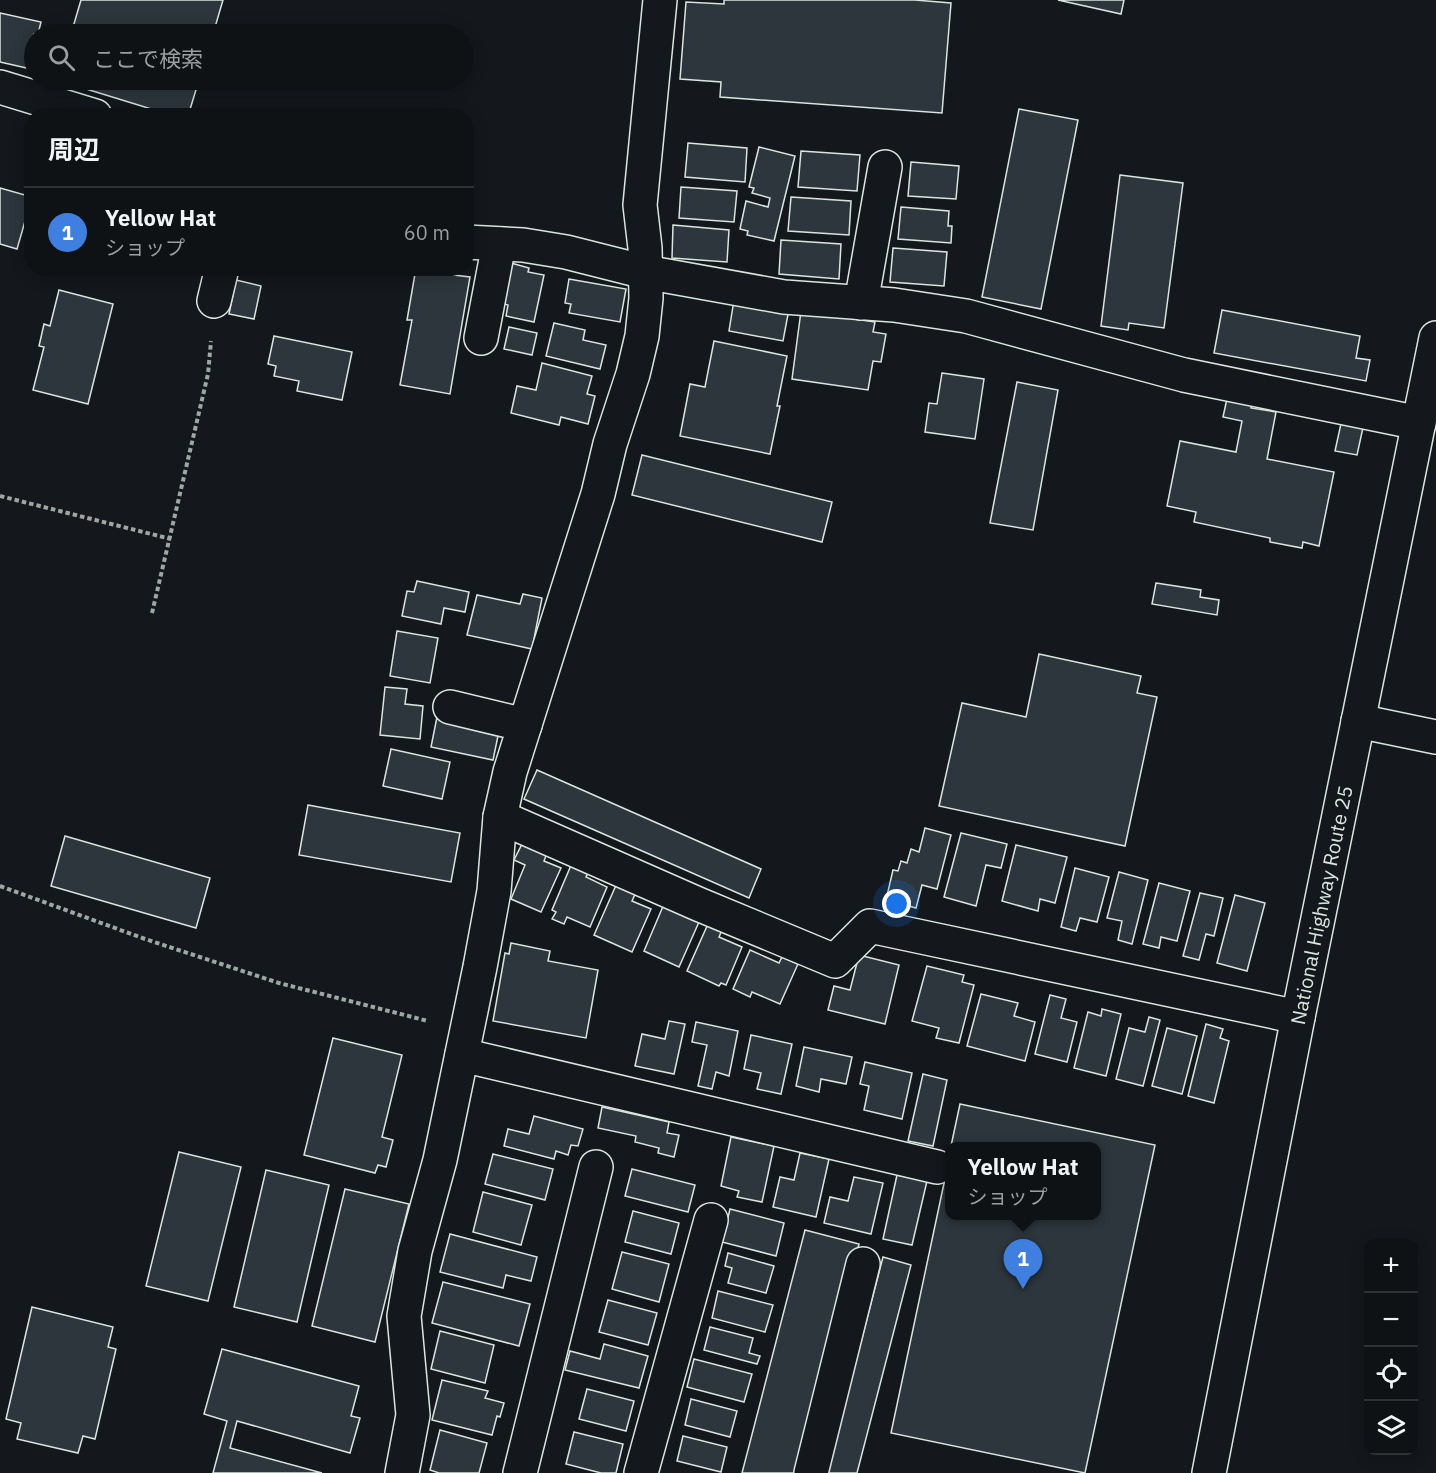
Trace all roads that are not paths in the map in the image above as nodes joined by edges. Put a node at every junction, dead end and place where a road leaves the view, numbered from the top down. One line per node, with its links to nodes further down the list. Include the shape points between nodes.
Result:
1 (660, 0): 7 (main road, via 640,206)
2 (0, 87): 3 (main road)
3 (69, 108)
4 (885, 167): 10 (main road)
5 (474, 242): 6 (main road)
6 (499, 244): 7 (main road, via 566,252); 11 (main road)
7 (645, 272): 10 (main road, via 784,297); 16 (main road, via 642,336 633,374)
8 (220, 276): 9 (main road)
9 (214, 302)
10 (861, 303): 13 (main road, via 894,304 966,316 1184,375)
11 (481, 338)
12 (1436, 339): 13 (main road, National Highway Route 25)
13 (1419, 423): 15 (main road, National Highway Route 25)
14 (450, 707): 16 (main road)
15 (1359, 721): 17 (main road); 19 (main road, National Highway Route 25)
16 (525, 724): 18 (main road)
17 (1436, 737)
18 (500, 817): 19 (main road, via 835,961 870,926); 20 (main road, via 494,891)
19 (1298, 1017): 29 (main road, National Highway Route 25)
20 (464, 1043): 22 (main road); 25 (main road, via 440,1160 415,1251 404,1316 413,1415)
21 (596, 1167): 26 (main road)
22 (937, 1167)
23 (711, 1220): 27 (main road)
24 (863, 1264): 28 (main road)
25 (402, 1473)
26 (520, 1473)
27 (641, 1473)
28 (811, 1473)
29 (1209, 1473)

